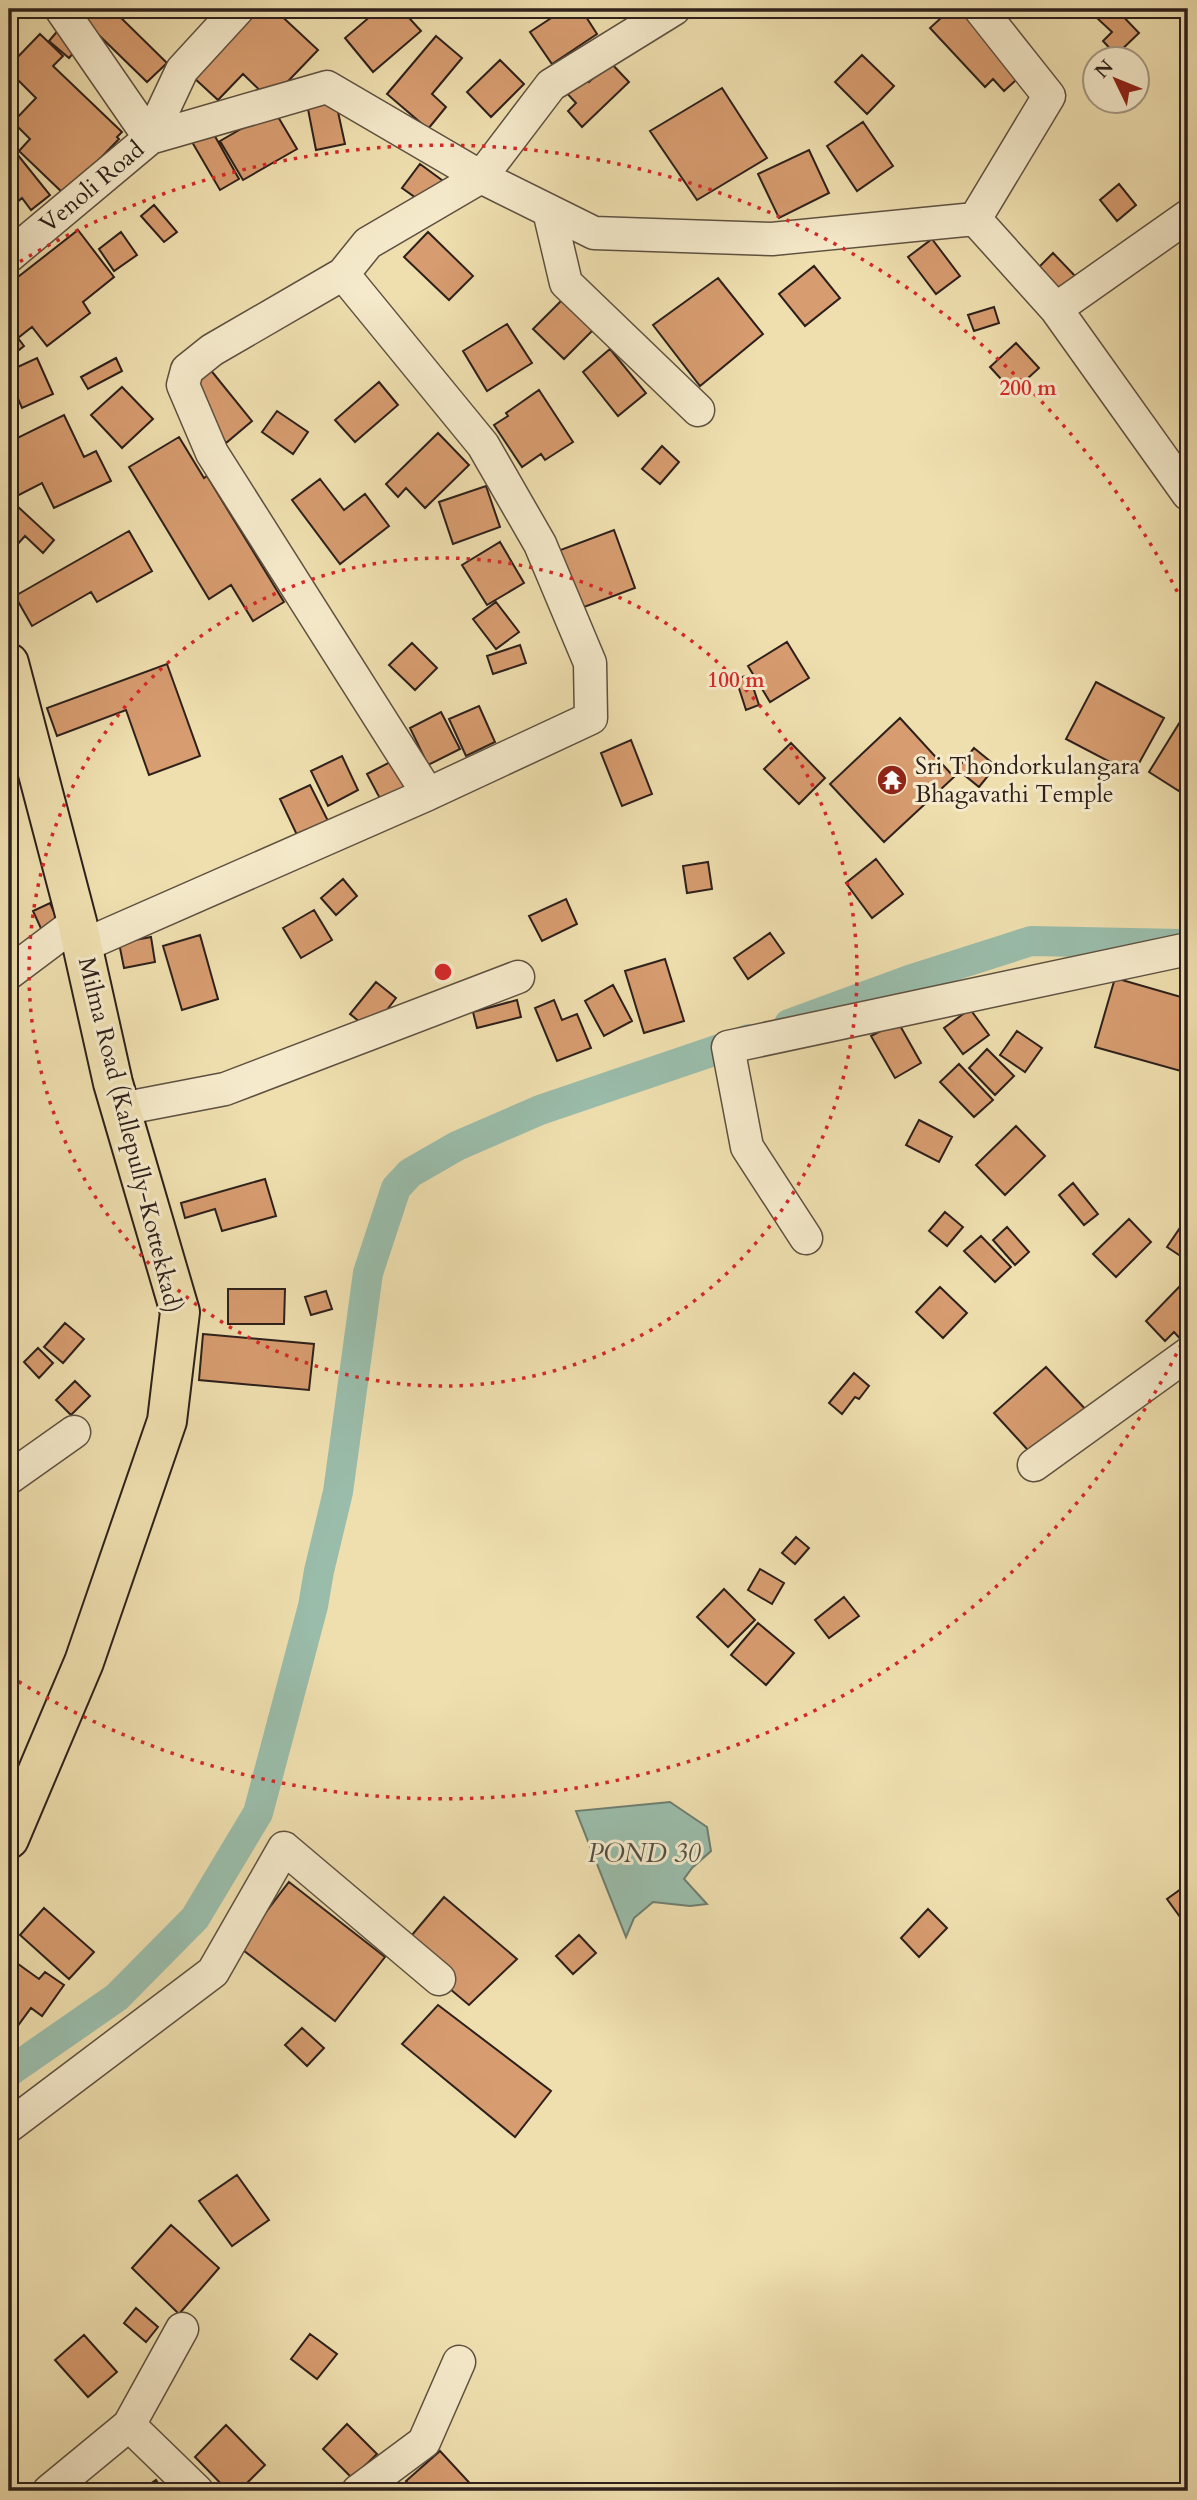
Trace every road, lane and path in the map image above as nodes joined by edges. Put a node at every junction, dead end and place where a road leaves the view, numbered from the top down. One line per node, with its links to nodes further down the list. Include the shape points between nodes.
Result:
1 (61, 9): 5 (street)
2 (238, 9): 5 (street, Venoli Road, via 182,70)
3 (674, 9): 6 (street, via 551,85)
4 (979, 9): 9 (street, via 1049,96)
5 (150, 138): 6 (street, via 327,87); 10 (street, Venoli Road)
6 (481, 177): 7 (street); 11 (street, via 368,243)
7 (549, 211): 9 (street, via 593,233 772,239); 13 (street, via 566,283)
8 (1188, 216): 12 (street)
9 (975, 219): 12 (street)
10 (9, 256)
11 (343, 274): 16 (street, via 212,350 187,370 183,385 212,453); 16 (street, via 483,444 540,544 590,663 591,718)
12 (1056, 309): 14 (street)
13 (698, 410)
14 (1188, 494)
15 (9, 663): 17 (main road, Milma Road (Kallepully-Kottekkad))
16 (428, 794): 17 (street)
17 (79, 934): 19 (street); 21 (main road, Milma Road (Kallepully-Kottekkad))
18 (1188, 949): 22 (street, via 728,1047 747,1147)
19 (9, 973)
20 (517, 977): 21 (street, via 225,1089)
21 (121, 1110): 27 (main road, Milma Road (Kallepully-Kottekkad), via 180,1312 167,1421 84,1662)
22 (806, 1238)
23 (1188, 1354): 25 (street)
24 (74, 1432): 26 (street)
25 (1034, 1465)
26 (9, 1478)
27 (9, 1839)
28 (439, 1979): 29 (street, via 284,1848 213,1972)
29 (9, 2126)
30 (182, 2329): 32 (street)
31 (459, 2362): 35 (street, via 424,2442)
32 (129, 2426): 33 (street); 34 (street)
33 (49, 2491)
34 (197, 2491)
35 (358, 2491)

